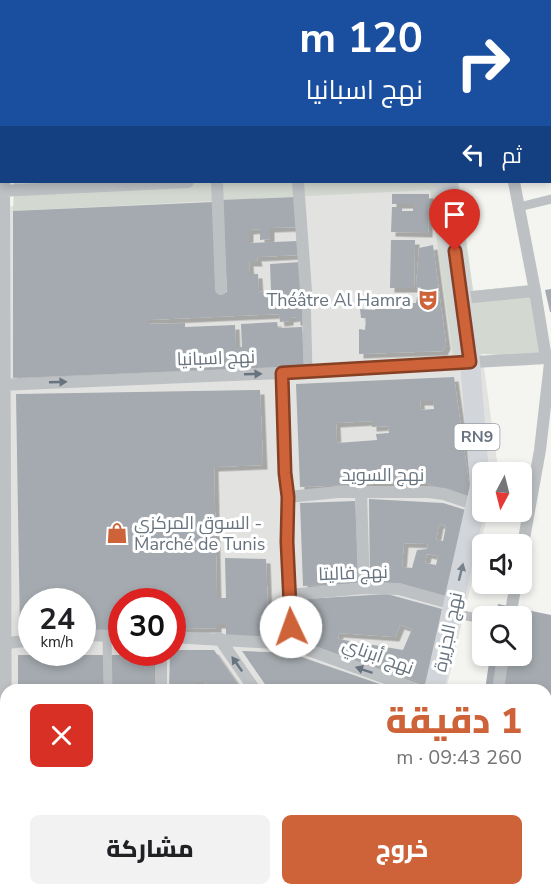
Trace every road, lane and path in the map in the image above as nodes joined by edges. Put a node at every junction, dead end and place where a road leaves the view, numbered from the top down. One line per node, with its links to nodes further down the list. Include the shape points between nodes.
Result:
1 (129, 183): 6 (street)
2 (217, 183): 9 (street)
3 (298, 183): 10 (street)
4 (445, 183): 12 (main road, نهج الجزيرة / RN9)
5 (514, 183): 8 (street)
6 (3, 188): 17 (street)
7 (551, 199): 8 (street)
8 (519, 207): 11 (street)
9 (221, 289)
10 (306, 291): 15 (street)
11 (535, 291): 12 (street); 13 (street)
12 (462, 298): 14 (main road, نهج الجزيرة / RN9)
13 (549, 361): 14 (street, نهج اسبانيا); 23 (street, via 540,450)
14 (470, 362): 15 (street, نهج اسبانيا); 18 (main road, نهج الجزيرة / RN9)
15 (308, 371): 16 (street, نهج اسبانيا)
16 (282, 373): 17 (street, نهج اسبانيا, one-way to 16); 20 (street)
17 (3, 385): 33 (street)
18 (479, 462)
19 (361, 493): 20 (street, نهج السويد); 21 (street, نهج السويد, via 428,492); 24 (street)
20 (288, 497): 25 (street)
21 (472, 504)
22 (472, 522): 26 (main road, نهج الجزيرة / RN9, one-way to 22)
23 (525, 534)
24 (364, 588): 25 (street, نهج فاليتا); 26 (street, نهج فاليتا, via 399,589)
25 (289, 595): 34 (street)
26 (452, 608): 27 (street); 42 (main road, نهج الجزيرة / RN9)
27 (472, 615)
28 (96, 636): 29 (street)
29 (106, 636): 38 (street)
30 (186, 637): 31 (street, نهج أبرناي)
31 (219, 638): 34 (street, نهج أبرناي); 40 (street, one-way to 31)
32 (18, 642): 33 (street)
33 (2, 644): 37 (street)
34 (292, 644): 41 (street, نهج أبرناي, one-way to 34)
35 (161, 666): 39 (street)
36 (502, 666): 43 (street)
37 (3, 684)
38 (108, 684)
39 (161, 684)
40 (251, 684)
41 (402, 684)
42 (435, 684)
43 (499, 684)

